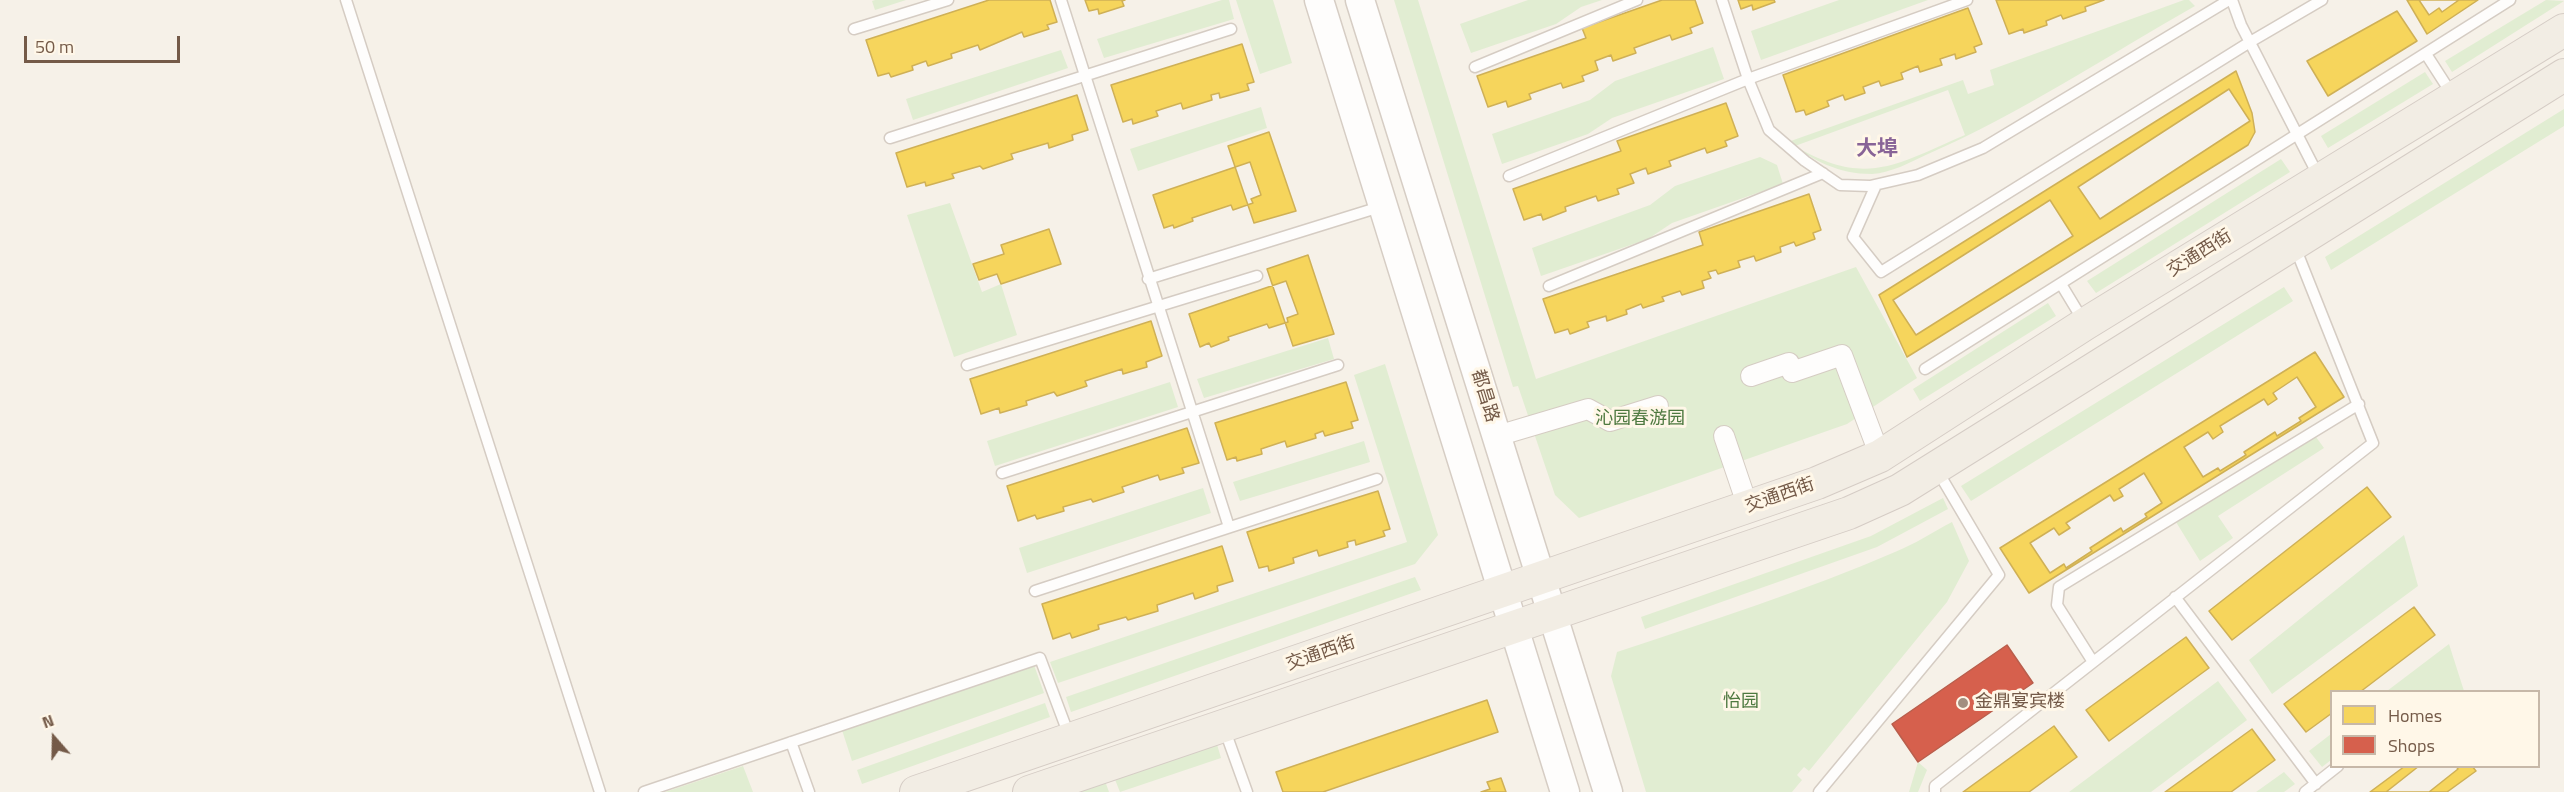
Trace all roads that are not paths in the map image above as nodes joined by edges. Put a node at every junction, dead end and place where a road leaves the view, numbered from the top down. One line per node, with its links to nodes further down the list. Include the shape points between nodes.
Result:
1 (345, 0): 63 (lane)
2 (948, 0): 12 (lane)
3 (1061, 0): 19 (lane)
4 (1319, 0): 28 (main road)
5 (1360, 0): 43 (main road, 都昌路)
6 (1637, 0): 17 (lane)
7 (1722, 0): 20 (lane)
8 (1967, 0): 20 (lane)
9 (2230, 0): 15 (lane); 27 (lane, via 1983,148 1918,175)
10 (2322, 0): 15 (lane)
11 (2510, 0): 16 (lane)
12 (854, 29)
13 (1231, 29): 19 (lane)
14 (2564, 30): 21 (main road, 交通西街)
15 (2250, 42): 22 (lane); 27 (lane, via 1881,272 1853,237)
16 (2426, 54): 21 (lane); 22 (lane)
17 (1475, 67)
18 (2564, 75): 29 (main road, 交通西街)
19 (1085, 76): 23 (lane); 31 (lane)
20 (1748, 79): 24 (lane, via 1769,130); 25 (lane)
21 (2454, 98): 26 (main road, 交通西街)
22 (2297, 136): 26 (lane); 32 (lane)
23 (890, 138)
24 (1822, 173): 27 (lane, via 1840,185); 33 (lane)
25 (1509, 176)
26 (2321, 179): 35 (main road, 交通西街)
27 (1876, 184)
28 (1383, 206): 31 (lane); 53 (main road)
29 (2294, 244): 40 (lane); 46 (main road, 交通西街)
30 (1257, 276): 34 (lane)
31 (1148, 279): 34 (lane)
32 (2061, 284): 35 (lane); 38 (lane)
33 (1549, 286)
34 (1158, 307): 36 (lane); 42 (lane)
35 (2085, 324): 45 (main road, 交通西街)
36 (968, 365)
37 (1338, 365): 42 (lane)
38 (1925, 369)
39 (1751, 376): 45 (street, via 1790,363 1792,372 1842,355)
40 (2359, 404): 54 (lane, via 2373,443); 57 (lane, via 2059,587 2057,605)
41 (1659, 406): 43 (street, via 1610,421 1588,409)
42 (1192, 412): 47 (lane); 50 (lane)
43 (1497, 436): 51 (main road, 都昌路)
44 (1724, 436): 49 (street)
45 (1880, 456): 49 (main road, 交通西街)
46 (1936, 468): 55 (main road, 交通西街, via 1900,490 1849,513); 71 (lane, via 2000,575)
47 (1002, 473)
48 (1377, 479): 50 (lane)
49 (1748, 507): 51 (main road, 交通西街)
50 (1229, 527): 52 (lane)
51 (1541, 578): 53 (main road, 交通西街); 55 (main road, 都昌路)
52 (1035, 591)
53 (1503, 591): 56 (main road); 59 (main road, 交通西街)
54 (2175, 597): 57 (lane); 62 (lane)
55 (1552, 614): 56 (main road, 交通西街); 70 (main road, 都昌路)
56 (1514, 627): 58 (main road, 交通西街); 69 (main road)
57 (2093, 662): 72 (lane, via 1935,786)
58 (1223, 726): 67 (main road, 交通西街); 68 (lane)
59 (1070, 739): 60 (lane, via 1040,658); 66 (main road, 交通西街)
60 (791, 742): 64 (lane); 65 (lane)
61 (2336, 768): 62 (lane)
62 (2316, 784): 73 (lane)
63 (600, 792)
64 (644, 792)
65 (809, 792)
66 (916, 792)
67 (1029, 792)
68 (1247, 792)
69 (1565, 792)
70 (1608, 792)
71 (1819, 792)
72 (1935, 792)
73 (2305, 792)

